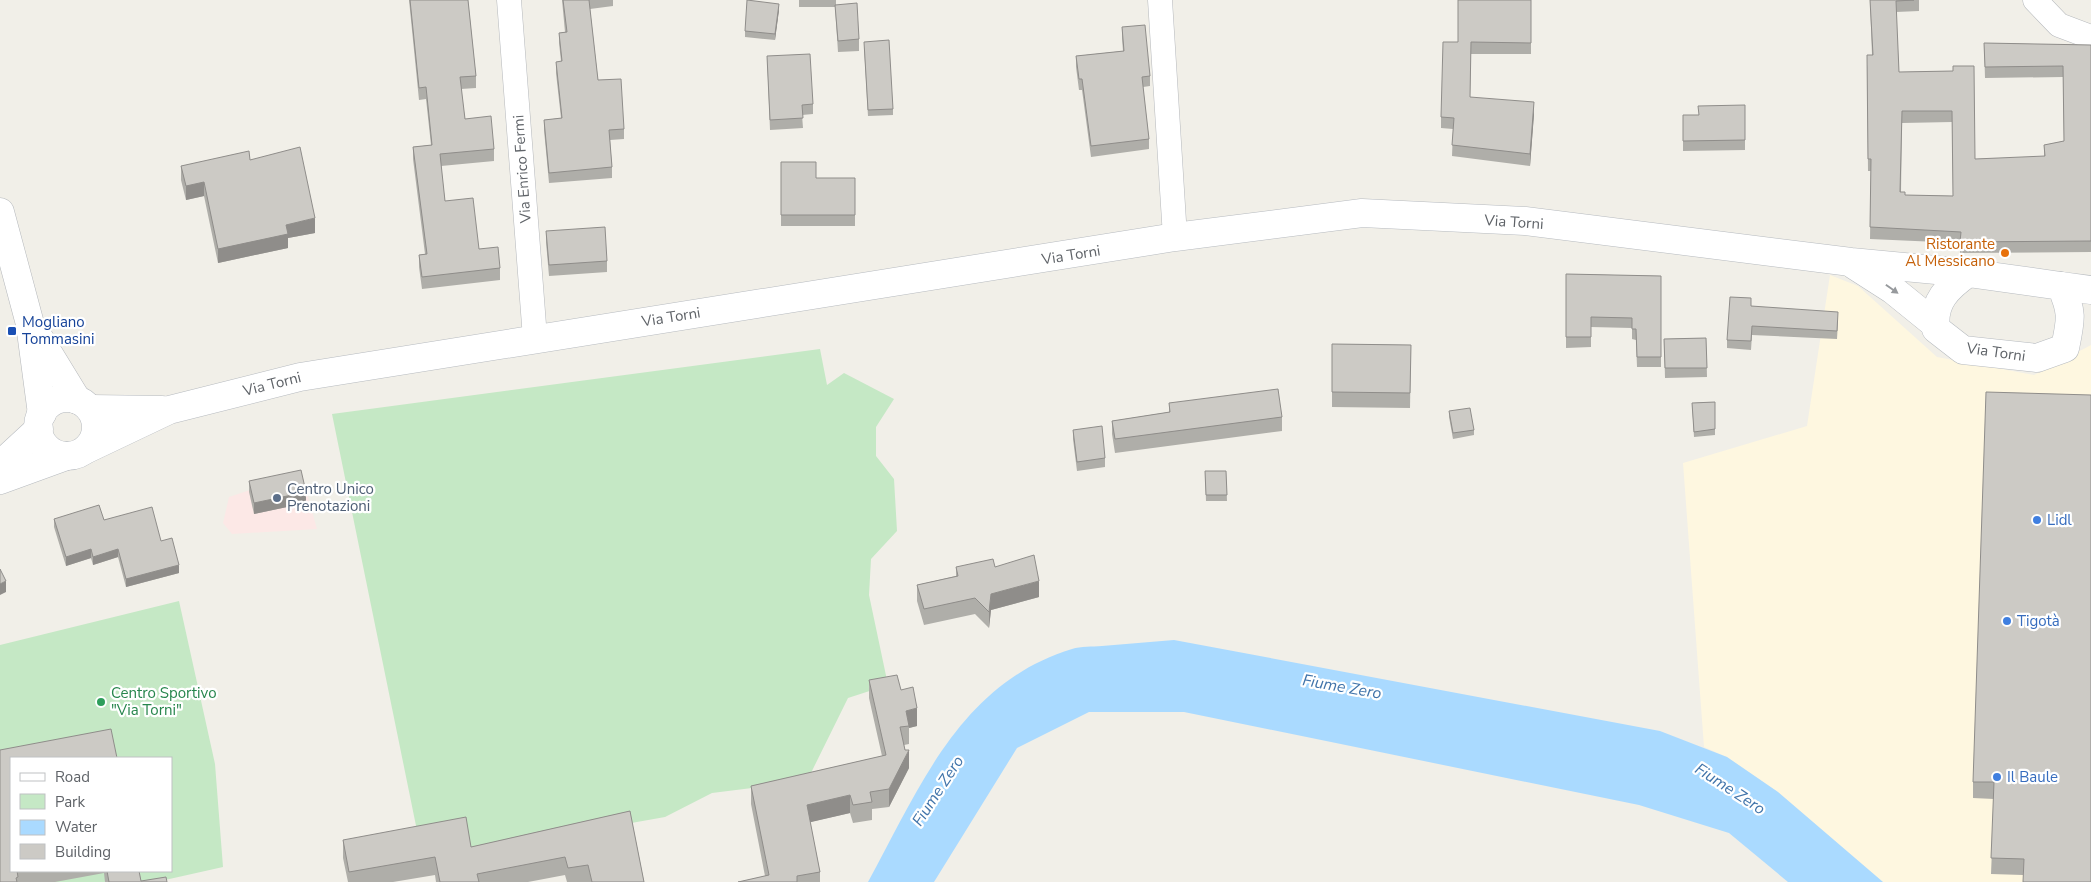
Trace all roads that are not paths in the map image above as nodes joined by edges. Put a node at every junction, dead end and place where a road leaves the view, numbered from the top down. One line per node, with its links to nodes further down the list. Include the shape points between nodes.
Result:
1 (509, 0): 14 (street, Via Enrico Fermi)
2 (1160, 0): 6 (street)
3 (2035, 0): 4 (street, via 2059,25)
4 (2091, 37)
5 (0, 212): 11 (main road)
6 (1175, 237): 7 (main road, Via Torni, via 1362,213 1525,221); 14 (main road, Via Torni)
7 (1851, 262): 8 (main road, Via Torni); 12 (main road, Via Torni, one-way to 12)
8 (1968, 273): 9 (main road, Via Torni); 12 (main road, via 1948,288 1937,306)
9 (2061, 286): 10 (main road, Via Torni); 15 (main road, via 2070,307 2071,319)
10 (2091, 290)
11 (30, 324): 16 (main road); 18 (main road)
12 (1935, 324): 15 (main road, Via Torni, via 1936,329 1963,350 2037,358)
13 (2091, 329): 15 (main road, Via Torni)
14 (534, 338): 17 (main road, Via Torni, via 300,377)
15 (2066, 348)
16 (83, 405): 17 (main road, Via Torni); 18 (main road, Via Torni, via 61,399 53,402); 19 (main road, via 96,425 95,434)
17 (169, 410): 19 (main road, Via Torni)
18 (40, 421): 19 (main road, via 40,437 50,450); 20 (main road, Via Torni)
19 (76, 452): 21 (main road, Via Torni)
20 (0, 465)
21 (0, 480)

